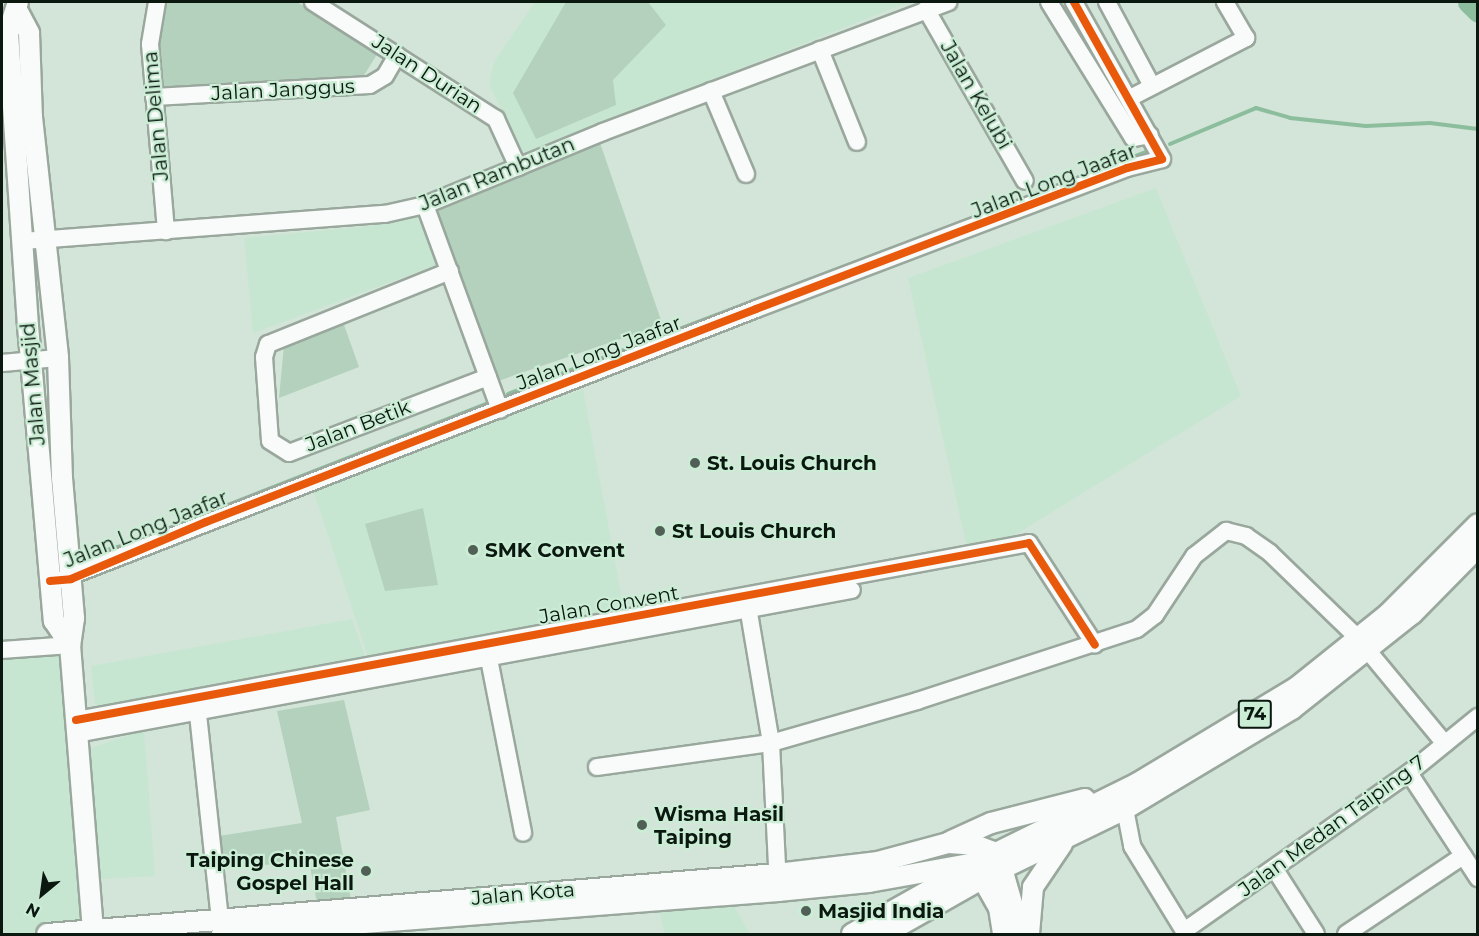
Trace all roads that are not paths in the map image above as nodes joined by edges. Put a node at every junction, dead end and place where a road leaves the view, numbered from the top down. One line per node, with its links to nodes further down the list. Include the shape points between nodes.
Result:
1 (157, 2): 13 (street, Jalan Delima, via 150,44)
2 (313, 2): 10 (street, Jalan Durian)
3 (1049, 2): 17 (street, via 1133,138)
4 (1074, 2): 14 (street)
5 (1107, 2): 11 (street)
6 (1225, 2): 11 (street, via 1246,38)
7 (935, 5): 9 (street, Jalan Rambutan); 21 (street, Jalan Kelubi)
8 (17, 6): 15 (main road, Jalan Masjid, via 29,33); 16 (main road, Jalan Masjid, via 8,33)
9 (820, 50): 12 (street, Jalan Rambutan); 18 (street)
10 (397, 55): 13 (street, Jalan Janggus, via 385,76 370,85); 19 (street, Jalan Durian, via 496,118)
11 (1152, 86): 14 (street)
12 (711, 91): 19 (street, Jalan Rambutan); 20 (street)
13 (154, 97): 23 (street, Jalan Delima)
14 (1130, 98): 17 (street)
15 (32, 117): 16 (street); 24 (main road, Jalan Masjid)
16 (7, 119): 25 (main road, Jalan Masjid)
17 (1150, 135): 31 (street, Jalan Long Jaafar, via 1162,159 1127,168)
18 (857, 142)
19 (518, 167): 22 (street, Jalan Rambutan)
20 (746, 174)
21 (1025, 181)
22 (425, 205): 23 (street, Jalan Rambutan, via 385,214); 26 (street)
23 (166, 231): 24 (street, Jalan Rambutan)
24 (45, 240): 25 (street, Jalan Rambutan); 29 (main road, Jalan Masjid)
25 (23, 241): 27 (main road, Jalan Masjid)
26 (450, 272): 30 (street); 30 (street, Jalan Betik, via 268,344 264,351 270,441 289,453)
27 (32, 360): 28 (street); 29 (street); 35 (main road, Jalan Masjid)
28 (2, 363)
29 (58, 364): 34 (main road, Jalan Masjid)
30 (488, 377): 31 (street)
31 (500, 410): 34 (street, Jalan Long Jaafar, via 206,522)
32 (1478, 524): 39 (main road, 74)
33 (1478, 547): 39 (main road, 74)
34 (71, 579): 35 (street, Jalan Long Jaafar); 37 (main road, Jalan Masjid, via 74,618)
35 (50, 581): 37 (main road, Jalan Masjid, via 54,621)
36 (747, 605): 38 (street, Jalan Convent, via 1032,548); 41 (street, Jalan Convent); 44 (street, Jalan Convent); 45 (street)
37 (70, 645): 40 (street); 44 (main road, Jalan Masjid)
38 (1095, 645): 39 (street, via 1137,629 1155,615 1194,556 1226,531 1246,536 1270,554); 45 (street)
39 (1364, 645): 46 (street); 49 (main road, 74); 50 (main road, 74, via 1292,709)
40 (2, 650)
41 (489, 659): 42 (street, Jalan Convent); 51 (street)
42 (198, 714): 44 (street, Jalan Convent); 62 (street)
43 (1478, 717): 46 (street, Jalan Medan Taiping 7)
44 (77, 727): 63 (main road, Jalan Masjid)
45 (771, 743): 47 (street); 60 (street)
46 (1445, 744): 48 (street, Jalan Medan Taiping 7)
47 (597, 767)
48 (1409, 773): 54 (street); 56 (street, Jalan Medan Taiping 7)
49 (1138, 783): 53 (main road, via 991,823); 55 (main road, 74)
50 (1125, 810): 52 (main road, 74); 64 (street, via 1132,846)
51 (522, 833)
52 (1064, 842): 55 (main road, 74); 70 (main road, via 1033,886)
53 (948, 843): 55 (main road, Jalan Kota, via 975,845); 60 (main road, Jalan Kota)
54 (1463, 856): 58 (street); 72 (street)
55 (1000, 861): 57 (main road, 74); 69 (main road)
56 (1274, 868): 64 (street, Jalan Medan Taiping 7); 71 (street)
57 (979, 872): 59 (main road, Jalan Kota, via 953,866); 61 (main road, 74); 67 (main road, 74); 68 (main road, via 999,908)
58 (1478, 878)
59 (869, 882): 60 (main road, Jalan Kota); 61 (main road, via 892,893)
60 (778, 883): 62 (main road, Jalan Kota)
61 (892, 911): 66 (main road, 74)
62 (221, 930): 63 (main road, Jalan Kota)
63 (93, 933): 65 (main road, Jalan Kota)
64 (1185, 933)
65 (47, 934)
66 (852, 934)
67 (884, 934)
68 (1003, 934)
69 (1021, 934)
70 (1029, 934)
71 (1316, 934)
72 (1346, 934)

